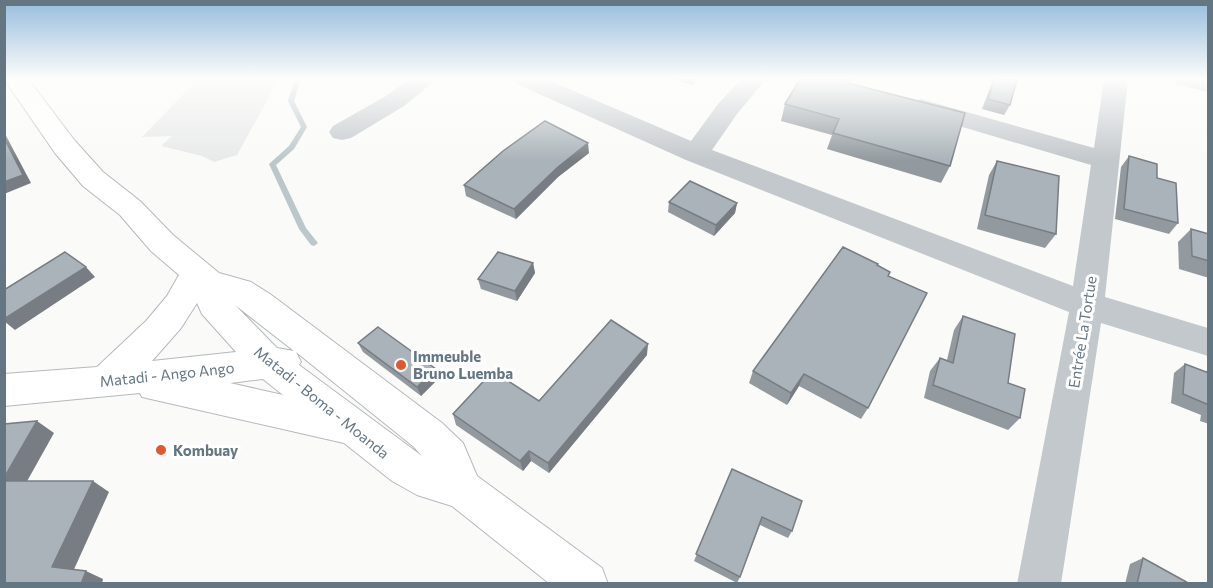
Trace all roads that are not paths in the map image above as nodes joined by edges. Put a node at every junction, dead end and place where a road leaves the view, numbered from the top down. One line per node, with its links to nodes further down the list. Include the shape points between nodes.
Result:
1 (36, 106): 10 (highway, Matadi - Boma - Moanda, via 93,179 130,208)
2 (386, 106): 7 (street)
3 (588, 106): 8 (street)
4 (728, 106): 8 (street)
5 (920, 106): 9 (street)
6 (1112, 106): 9 (street, Entrée La Tortue)
7 (342, 132)
8 (696, 154): 11 (street)
9 (1105, 160): 11 (street, Entrée La Tortue)
10 (202, 278): 13 (highway, Matadi - Boma - Moanda, via 239,291); 14 (highway, Matadi - Boma - Moanda, via 214,305); 15 (highway, via 170,321)
11 (1087, 305): 12 (street); 20 (street, Entrée La Tortue)
12 (1209, 342)
13 (329, 358): 14 (highway, Matadi - Ango Ango); 18 (highway, Matadi - Boma - Moanda, via 428,435 449,456)
14 (270, 364): 15 (highway, Matadi - Ango Ango); 17 (highway, Matadi - Boma - Moanda)
15 (108, 379): 16 (highway, Matadi - Ango Ango); 17 (highway, via 210,394)
16 (4, 390)
17 (356, 431): 18 (highway, Matadi - Boma - Moanda, via 431,482)
18 (463, 490): 19 (highway, Matadi - Boma - Moanda)
19 (586, 584)
20 (1039, 584)

